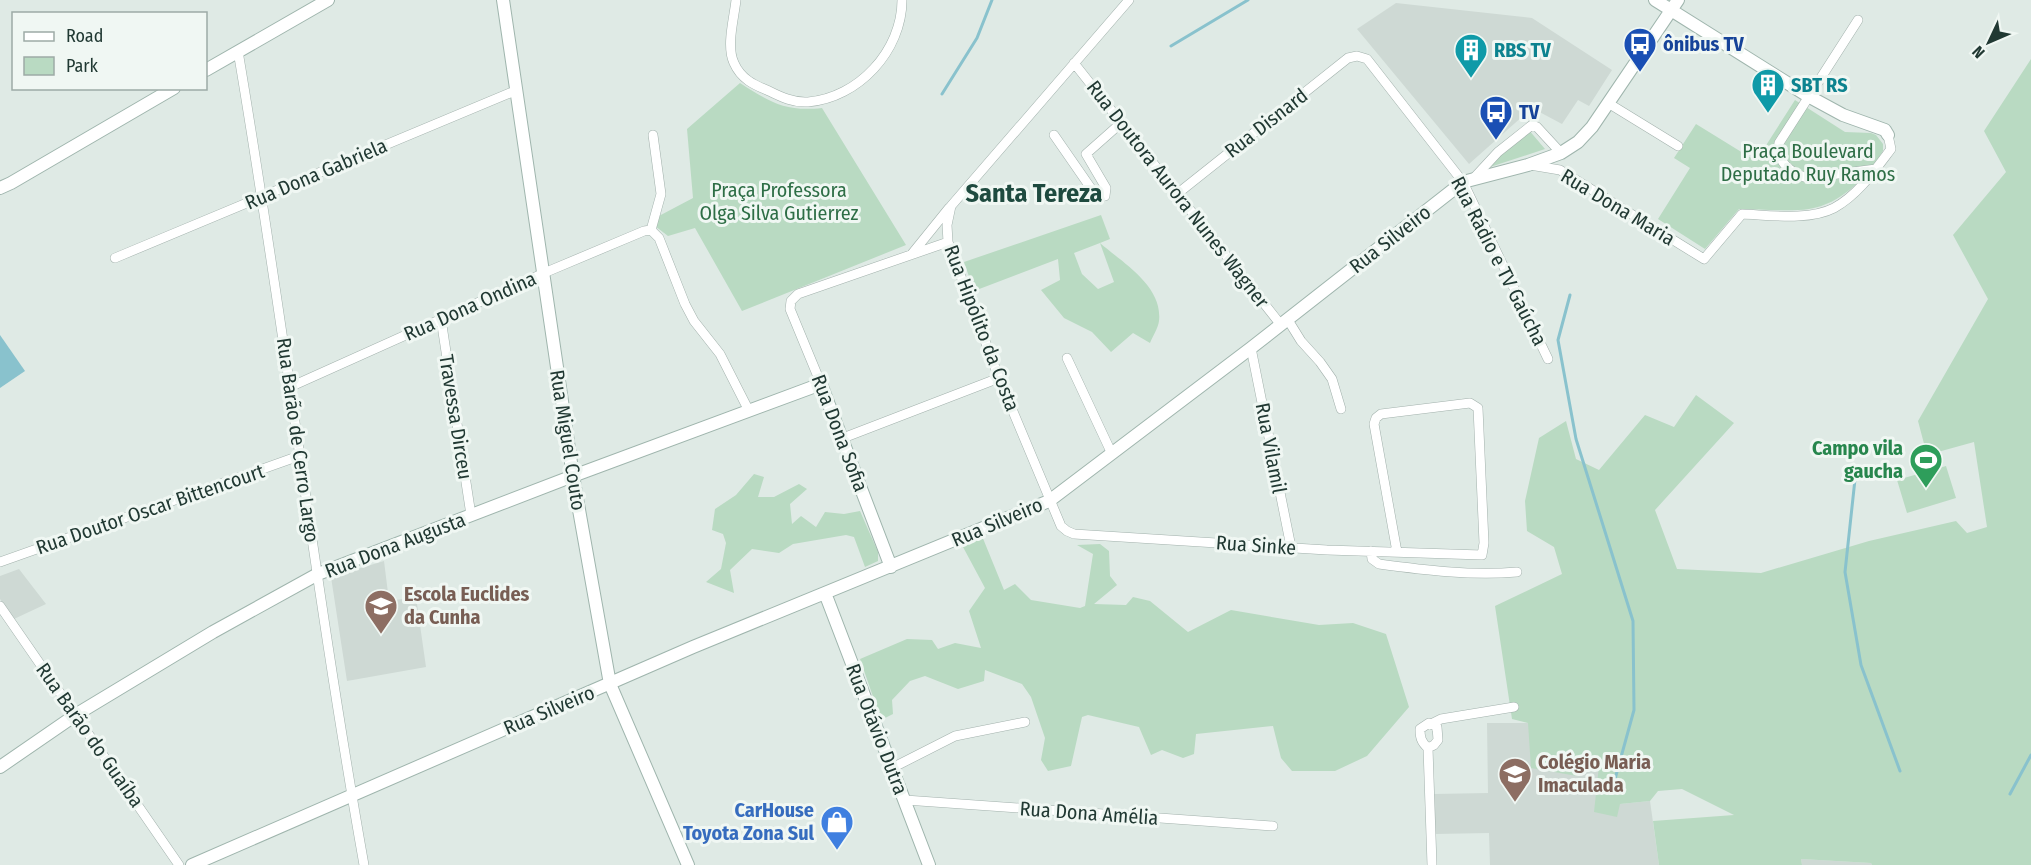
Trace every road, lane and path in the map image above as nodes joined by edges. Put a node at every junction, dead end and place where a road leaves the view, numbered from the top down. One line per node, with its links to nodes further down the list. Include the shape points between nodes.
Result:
1 (328, 0): 9 (street)
2 (503, 0): 14 (street, Rua Miguel Couto)
3 (736, 0): 4 (street, via 733,62 744,78 789,100 807,102 845,92 874,68 895,32)
4 (902, 0)
5 (1129, 0): 11 (street)
6 (1655, 0): 7 (street)
7 (1675, 5): 15 (street); 16 (street, Rua Silveiro)
8 (1858, 20): 15 (street)
9 (237, 51): 12 (street); 28 (street, Rua Barão de Cerro Largo)
10 (1357, 56): 25 (street, Rua Rádio e TV Gaúcha, via 1367,59); 27 (street, Rua Disnard, via 1348,58)
11 (1074, 63): 17 (street, Rua Doutora Aurora Nunes Wagner); 29 (street)
12 (207, 69)
13 (171, 90): 26 (street)
14 (517, 90): 28 (street, Rua Dona Gabriela); 34 (street, Rua Miguel Couto)
15 (1808, 96): 20 (street, via 1843,115 1885,130); 24 (street, via 1779,143 1779,157 1785,165 1807,178)
16 (1608, 103): 21 (street); 22 (street, Rua Silveiro, via 1592,127)
17 (1121, 123): 19 (street, via 1086,154 1106,188 1105,196 1097,197); 27 (street, Rua Doutora Aurora Nunes Wagner)
18 (653, 135): 30 (street, via 661,194)
19 (1054, 135)
20 (1888, 135): 24 (street, via 1892,149)
21 (1678, 146)
22 (1562, 153): 23 (street, Rua Silveiro); 25 (street, via 1532,125)
23 (1528, 165): 24 (street, Rua Dona Maria, via 1560,170 1704,259 1742,214 1803,216 1833,209 1858,190); 25 (street, Rua Silveiro)
24 (1876, 168)
25 (1468, 180): 36 (street, Rua Silveiro); 39 (street, Rua Rádio e TV Gaúcha)
26 (0, 188)
27 (1177, 194): 36 (street, Rua Doutora Aurora Nunes Wagner)
28 (262, 196): 33 (street, Rua Dona Gabriela); 42 (street, Rua Barão de Cerro Largo)
29 (951, 206): 31 (street, Rua Hipólito da Costa, via 946,225); 32 (street)
30 (651, 230): 34 (street, Rua Dona Ondina); 43 (street, via 659,238 694,321 720,354)
31 (948, 242): 32 (street); 40 (street, Rua Hipólito da Costa)
32 (911, 255): 41 (street, Rua Dona Sofia, via 798,294 791,301 790,309)
33 (115, 258)
34 (544, 273): 35 (street, Rua Dona Ondina); 48 (street, Rua Miguel Couto)
35 (441, 319): 42 (street, Rua Dona Ondina); 50 (street, Travessa Dirceu)
36 (1284, 322): 37 (street, Rua Silveiro); 44 (street, Rua Doutora Aurora Nunes Wagner, via 1332,379)
37 (1251, 348): 46 (street, Rua Silveiro); 51 (street, Rua Vilamil)
38 (1067, 358): 46 (street)
39 (1548, 359)
40 (999, 378): 45 (street); 49 (street, Rua Hipólito da Costa)
41 (821, 384): 43 (street, Rua Dona Augusta); 45 (street, Rua Dona Sofia)
42 (290, 387): 47 (street, Rua Barão de Cerro Largo)
43 (748, 409): 48 (street, Rua Dona Augusta)
44 (1341, 409)
45 (843, 438): 55 (street, Rua Dona Sofia)
46 (1112, 454): 49 (street, Rua Silveiro)
47 (299, 456): 54 (street, Rua Doutor Oscar Bittencourt); 57 (street, Rua Barão de Cerro Largo)
48 (573, 476): 50 (street, Rua Dona Augusta); 60 (street, Rua Miguel Couto)
49 (1050, 501): 51 (street, Rua Sinke, via 1061,526 1074,534); 55 (street, Rua Silveiro)
50 (471, 515): 57 (street, Rua Dona Augusta)
51 (1291, 547): 52 (street, Rua Sinke)
52 (1371, 552): 53 (street, Rua Sinke); 56 (street, via 1372,559 1379,564 1468,573)
53 (1397, 552): 53 (street, Rua Sinke, via 1376,418 1381,414 1474,405 1478,408 1482,555)
54 (0, 562)
55 (891, 567): 58 (street, Rua Silveiro)
56 (1517, 572)
57 (318, 574): 62 (street, Rua Dona Augusta); 68 (street, Rua Barão de Cerro Largo)
58 (825, 593): 60 (street, Rua Silveiro); 67 (street, Rua Otávio Dutra)
59 (0, 606): 62 (street, Rua Barão do Guaíba)
60 (610, 684): 68 (street, Rua Silveiro); 74 (street, Rua Miguel Couto)
61 (1514, 707): 64 (street)
62 (76, 714): 66 (street, Rua Dona Augusta); 71 (street, Rua Barão do Guaíba)
63 (1025, 722): 67 (street, via 955,736)
64 (1433, 723): 65 (street, via 1438,740); 65 (street, via 1420,729)
65 (1428, 748): 76 (street)
66 (0, 766)
67 (892, 768): 69 (street, Rua Otávio Dutra)
68 (352, 796): 72 (street, Rua Silveiro); 73 (street, Rua Barão de Cerro Largo)
69 (904, 800): 70 (street, Rua Dona Amélia); 75 (street, Rua Otávio Dutra)
70 (1273, 826)
71 (179, 865)
72 (192, 865)
73 (364, 865)
74 (688, 865)
75 (929, 865)
76 (1432, 865)

